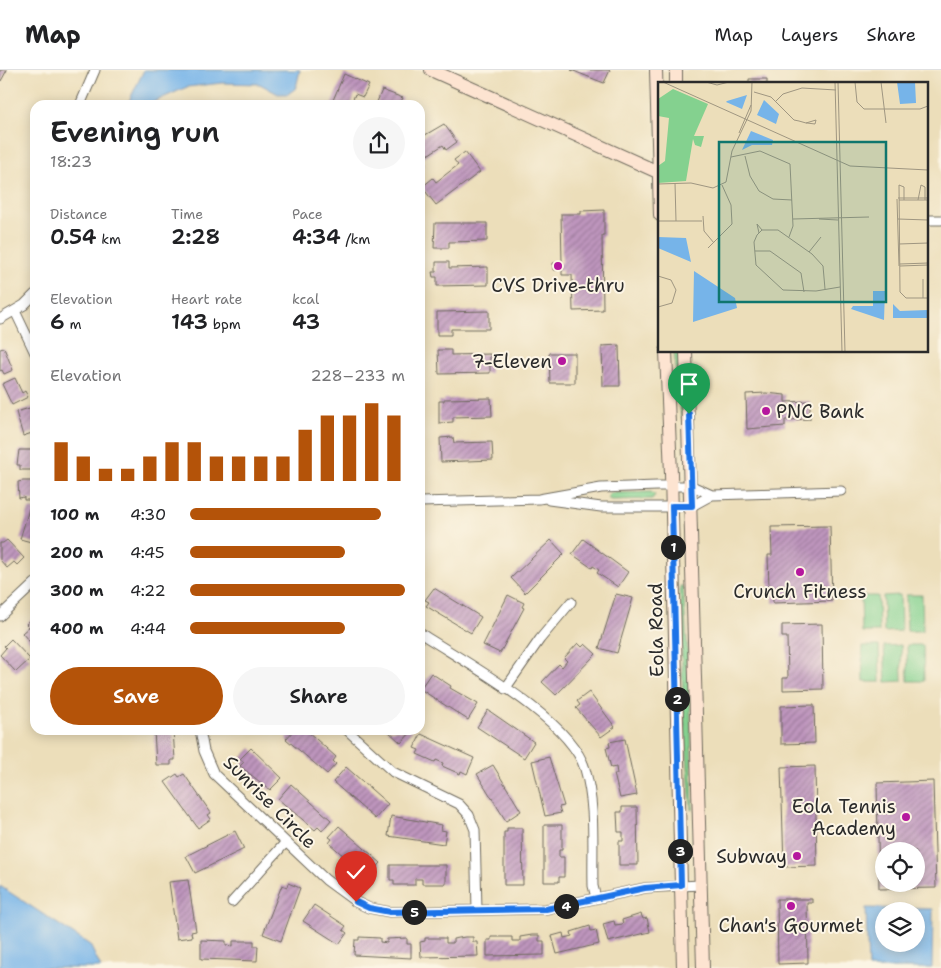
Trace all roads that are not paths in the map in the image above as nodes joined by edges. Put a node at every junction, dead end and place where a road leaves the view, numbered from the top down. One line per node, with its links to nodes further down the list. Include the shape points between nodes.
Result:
1 (95, 70): 4 (street)
2 (431, 70): 6 (street)
3 (656, 70): 5 (street)
4 (82, 100)
5 (658, 139)
6 (658, 173)
7 (928, 220): 8 (street)
8 (941, 220)
9 (30, 298): 10 (street)
10 (15, 311): 11 (street); 12 (street)
11 (0, 319)
12 (30, 342)
13 (666, 352): 15 (street, Eola Road)
14 (686, 352): 16 (street, Eola Road)
15 (672, 486): 16 (street); 19 (street, via 601,488); 21 (street, Eola Road)
16 (692, 486): 18 (street); 22 (street, Eola Road)
17 (841, 492): 18 (street)
18 (712, 495): 22 (street)
19 (539, 499): 20 (street); 21 (street, via 601,507)
20 (425, 502)
21 (672, 506): 22 (street); 31 (street, Eola Road)
22 (692, 506): 32 (street, Eola Road)
23 (30, 588): 25 (street)
24 (571, 602): 27 (street)
25 (0, 616)
26 (425, 636): 27 (street)
27 (505, 689): 33 (street, via 566,735 584,767 591,798)
28 (201, 735): 30 (street, Sunrise Circle, via 214,774)
29 (352, 735): 35 (street, via 393,772 459,804 469,815 475,830)
30 (286, 842): 34 (street); 35 (street, Sunrise Circle, via 326,880 369,908 390,912)
31 (681, 885): 32 (street, Sunrise Circle); 33 (street, Sunrise Circle); 36 (street, Eola Road)
32 (700, 885): 37 (street, Eola Road)
33 (596, 898): 35 (street, Sunrise Circle, via 546,909)
34 (232, 902)
35 (477, 910)
36 (683, 968)
37 (703, 968)

